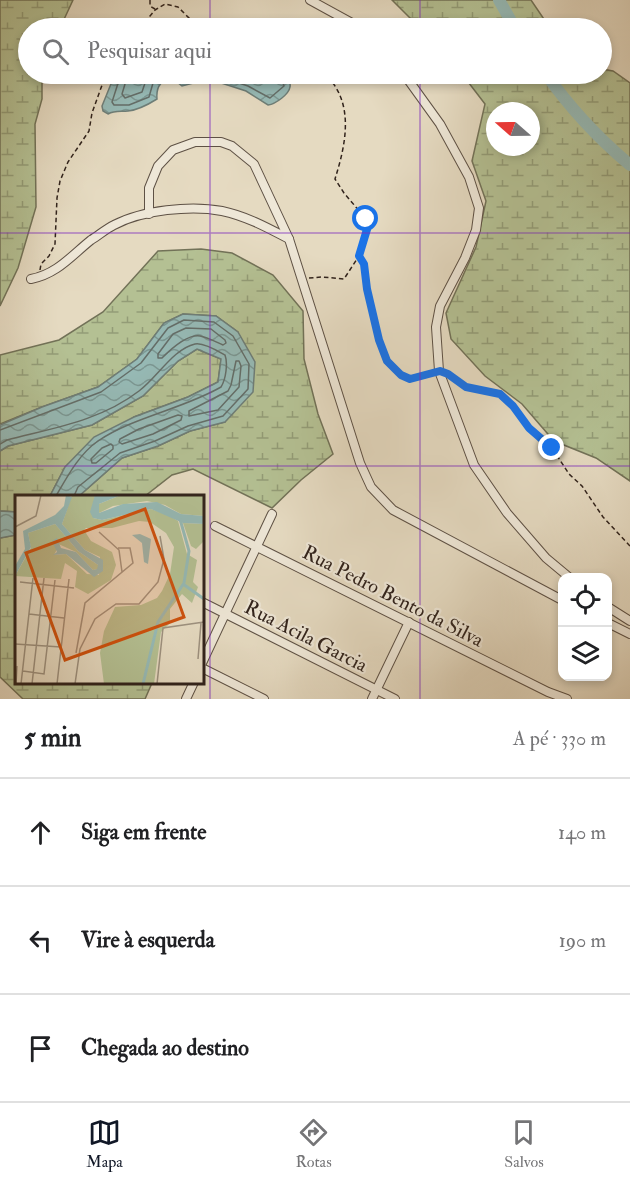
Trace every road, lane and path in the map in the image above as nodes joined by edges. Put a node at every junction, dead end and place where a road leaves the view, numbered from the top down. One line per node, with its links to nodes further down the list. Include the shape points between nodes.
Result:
1 (150, 0): 3 (path)
2 (310, 0): 6 (street)
3 (155, 10): 4 (path); 5 (path, via 165,4 178,6)
4 (148, 18)
5 (189, 18)
6 (343, 18)
7 (102, 84): 13 (path, via 89,131 60,181 55,244 41,264)
8 (333, 84): 12 (path, via 346,128 335,178 368,226)
9 (411, 84): 16 (street, via 470,177 479,208 476,230 465,258 440,306 436,327)
10 (149, 214): 11 (street, via 189,208 221,211 256,222); 11 (street, via 149,188 158,166 173,150 195,142 221,142 254,164); 13 (street, via 114,225 59,269)
11 (289, 239): 15 (street)
12 (359, 256): 15 (path, via 344,279); 16 (path, via 387,361 410,379)
13 (39, 277): 14 (street)
14 (31, 279)
15 (302, 279): 22 (street, via 360,463 382,501)
16 (440, 371): 19 (path, via 466,387 500,394 552,448 603,517); 21 (street, via 474,465 507,513)
17 (272, 514): 20 (street)
18 (215, 526): 20 (street, Rua Pedro Bento da Silva)
19 (630, 546)
20 (257, 547): 25 (street); 27 (street, Rua Pedro Bento da Silva)
21 (564, 573)
22 (558, 598)
23 (204, 603): 25 (street, Rua Acila Garcia)
24 (612, 610): 26 (street)
25 (225, 614): 30 (street); 33 (street, Rua Acila Garcia)
26 (630, 621)
27 (409, 622): 33 (street); 34 (street, Rua Pedro Bento da Silva)
28 (612, 625): 29 (street)
29 (630, 634)
30 (204, 659)
31 (204, 669): 36 (street)
32 (193, 684): 35 (street)
33 (376, 689): 37 (street); 38 (street, Rua Acila Garcia)
34 (555, 697): 39 (street, Rua Pedro Bento da Silva)
35 (186, 699)
36 (264, 699)
37 (372, 699)
38 (395, 699)
39 (567, 699)

